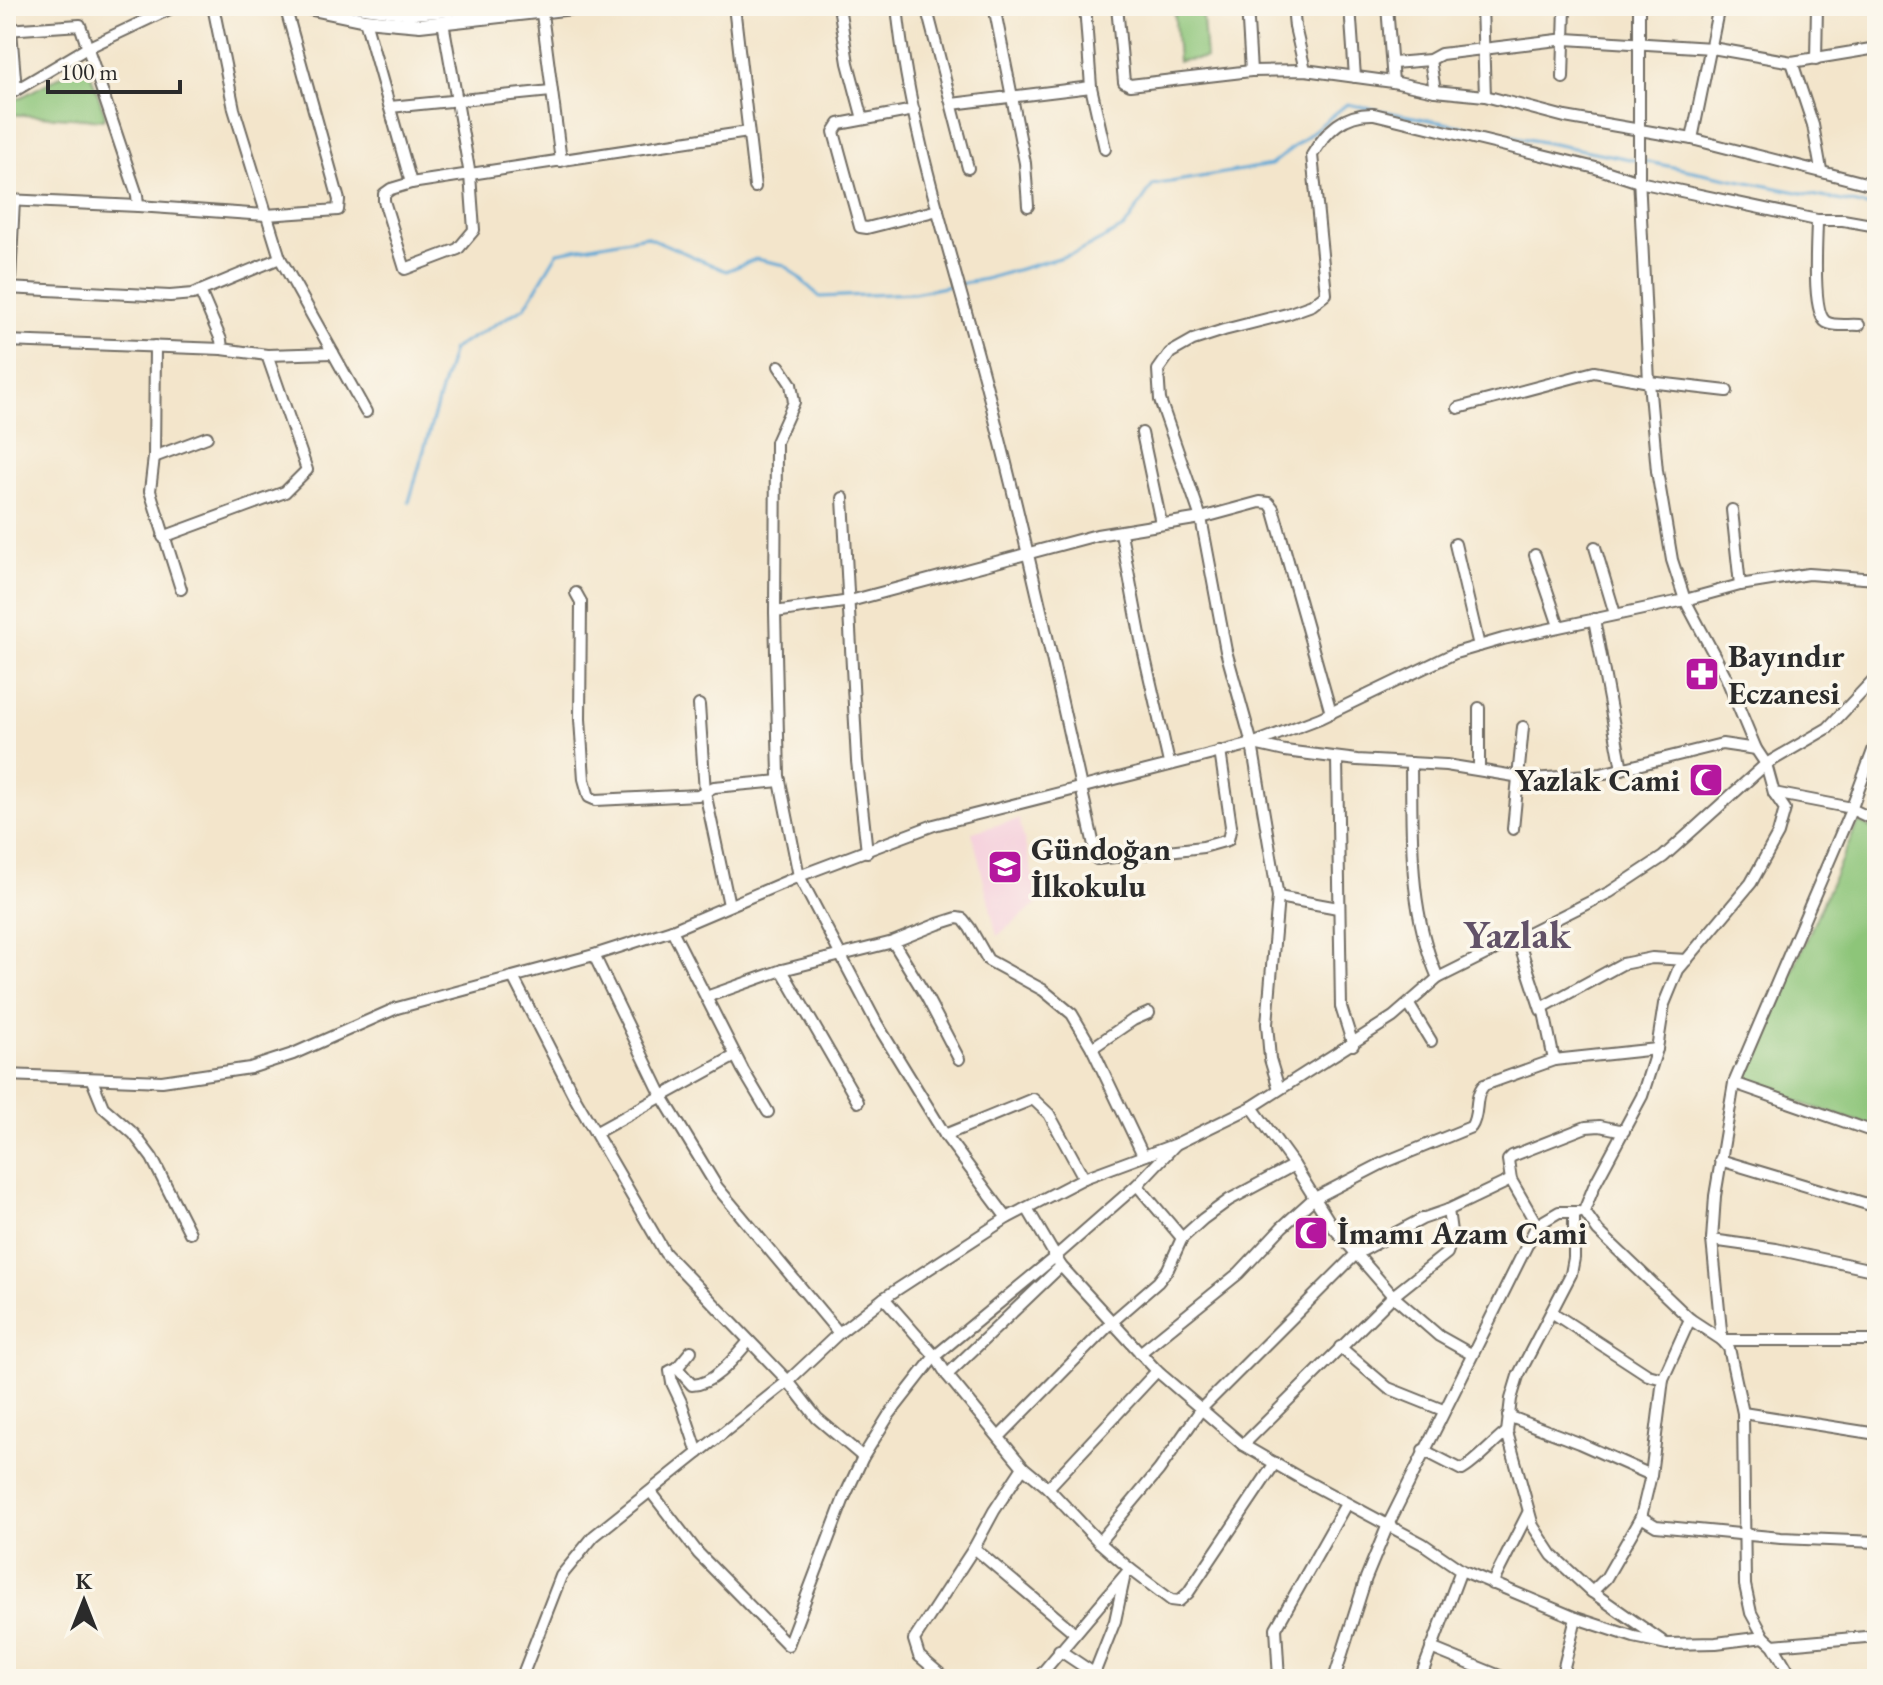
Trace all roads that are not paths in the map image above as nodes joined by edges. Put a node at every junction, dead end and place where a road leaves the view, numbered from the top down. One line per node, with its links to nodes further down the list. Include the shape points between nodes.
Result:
1 (9, 6): 28 (street)
2 (176, 6): 31 (street)
3 (213, 6): 71 (street, via 234,109)
4 (285, 6): 71 (street, via 339,200 338,210)
5 (298, 6): 26 (main road)
6 (356, 6): 7 (main road, via 412,13)
7 (502, 6)
8 (591, 6): 25 (main road)
9 (734, 6): 56 (street)
10 (839, 6): 54 (street)
11 (897, 6): 53 (street)
12 (926, 6): 51 (street)
13 (994, 6): 49 (street)
14 (1085, 6): 44 (street)
15 (1117, 6): 40 (street, via 1124,82 1130,85)
16 (1247, 6): 40 (street)
17 (1293, 6): 39 (street)
18 (1350, 6): 41 (street)
19 (1387, 6): 38 (street)
20 (1482, 6): 32 (street)
21 (1565, 6): 29 (street)
22 (1639, 6): 30 (street)
23 (1719, 6): 33 (street)
24 (1817, 6): 35 (street)
25 (542, 9): 27 (main road); 45 (street)
26 (365, 20): 27 (main road); 52 (street)
27 (443, 22): 50 (street)
28 (9, 30): 31 (street, via 80,25); 47 (street)
29 (1566, 39): 30 (street); 32 (street); 42 (street)
30 (1639, 42): 33 (street); 55 (street)
31 (87, 48): 47 (street); 68 (street)
32 (1484, 48): 36 (street); 48 (street)
33 (1712, 48): 37 (street); 57 (street)
34 (1877, 48): 35 (street)
35 (1816, 59): 37 (street)
36 (1430, 60): 38 (street); 46 (street)
37 (1792, 62): 61 (street)
38 (1393, 63): 43 (street)
39 (1305, 70): 40 (street); 41 (street)
40 (1251, 71)
41 (1355, 77): 43 (street)
42 (1563, 78)
43 (1393, 82): 46 (street)
44 (1091, 87): 49 (street); 58 (street)
45 (551, 91): 50 (street); 59 (street)
46 (1435, 91): 48 (street)
47 (11, 93)
48 (1485, 96): 55 (street)
49 (1012, 97): 51 (street); 69 (street)
50 (457, 101): 52 (street); 62 (street)
51 (952, 104): 60 (street)
52 (390, 107): 64 (street)
53 (914, 110): 54 (street); 70 (street)
54 (863, 119): 70 (street, via 839,124 834,132 860,227)
55 (1639, 129): 57 (street); 63 (street)
56 (748, 132): 59 (street); 66 (street)
57 (1692, 139): 61 (street)
58 (1105, 149)
59 (561, 161): 62 (street)
60 (968, 168)
61 (1821, 170): 65 (street)
62 (470, 175): 64 (street); 64 (street, via 474,230 458,249 405,269 384,194)
63 (1639, 179): 72 (street); 84 (street); 93 (street, via 1393,118 1359,114 1343,119 1312,155 1326,294 1287,314 1193,340 1170,353 1158,370 1160,400)
64 (411, 183)
65 (1877, 186)
66 (755, 187)
67 (10, 200): 68 (street); 75 (street)
68 (138, 206): 71 (street)
69 (1028, 206)
70 (938, 210): 99 (street)
71 (266, 215): 74 (street)
72 (1817, 220): 73 (street); 77 (street, via 1820,313 1826,321)
73 (1877, 226)
74 (280, 258): 76 (street); 81 (street)
75 (7, 288): 76 (street, via 170,296); 78 (street)
76 (200, 291): 80 (street)
77 (1859, 325)
78 (6, 341): 79 (street)
79 (155, 346): 80 (street); 90 (street)
80 (222, 349): 82 (street)
81 (333, 353): 82 (street); 87 (street)
82 (267, 355): 96 (street, via 307,470 285,492)
83 (779, 366): 107 (street, via 791,384 794,402 776,442)
84 (1649, 382): 85 (street); 86 (street, via 1594,372); 105 (street, via 1657,471 1672,560)
85 (1727, 391)
86 (1458, 408)
87 (366, 412)
88 (1142, 433): 94 (street)
89 (207, 437): 90 (street)
90 (154, 457): 96 (street, via 150,491)
91 (843, 498): 106 (street)
92 (1732, 510): 102 (street)
93 (1201, 518): 94 (street); 115 (street, via 1260,502 1273,508); 118 (street, via 1226,651)
94 (1161, 523): 95 (street)
95 (1121, 533): 99 (street); 122 (street)
96 (163, 537): 103 (street)
97 (1455, 544): 111 (street)
98 (1595, 547): 108 (street)
99 (1028, 553): 106 (street); 129 (street)
100 (1535, 555): 110 (street)
101 (1877, 579): 102 (street, via 1808,574)
102 (1740, 585): 105 (street)
103 (181, 589)
104 (576, 593): 130 (street, via 581,602 580,719 589,797)
105 (1685, 600): 108 (street); 119 (street)
106 (850, 601): 107 (street); 135 (street)
107 (775, 612): 128 (street)
108 (1615, 614): 109 (street)
109 (1594, 619): 110 (street); 125 (street)
110 (1559, 626): 111 (street)
111 (1479, 646): 115 (street)
112 (1877, 676): 124 (street, via 1828,728)
113 (699, 705): 130 (street)
114 (1479, 708): 126 (street)
115 (1331, 713): 118 (street)
116 (1523, 727): 127 (street)
117 (1877, 740): 132 (street)
118 (1252, 744): 120 (street); 121 (street); 137 (street)
119 (1756, 749): 124 (street); 125 (street, via 1722,744)
120 (1220, 751): 122 (street); 129 (street, via 1231,826 1228,840 1203,847 1097,859)
121 (1337, 758): 123 (street); 139 (street)
122 (1169, 763): 129 (street)
123 (1411, 763): 126 (street); 148 (street, via 1413,885 1425,948)
124 (1766, 764): 131 (street); 141 (street, via 1663,857 1610,892)
125 (1622, 769): 127 (street)
126 (1479, 770): 127 (street)
127 (1519, 776): 134 (street)
128 (780, 781): 130 (street); 136 (street)
129 (1081, 787): 135 (street, via 934,825)
130 (705, 792): 138 (street)
131 (1774, 793): 132 (street); 145 (street, via 1785,809 1778,834 1751,883)
132 (1851, 810): 133 (street); 162 (street)
133 (1877, 821)
134 (1513, 829)
135 (867, 852): 136 (street)
136 (799, 876): 138 (street); 143 (street)
137 (1278, 897): 139 (street); 163 (street, via 1267,1024)
138 (729, 905): 140 (street)
139 (1338, 908): 154 (street, via 1341,1007)
140 (672, 930): 144 (street); 149 (street)
141 (1517, 937): 148 (street); 151 (street)
142 (893, 942): 143 (street); 155 (street, via 963,919 988,960 1062,1005); 158 (street)
143 (841, 954): 146 (street); 171 (street)
144 (594, 955): 147 (street); 164 (street)
145 (1687, 960): 151 (street, via 1652,958 1622,964); 156 (street, via 1664,1004)
146 (782, 970): 149 (street); 165 (street)
147 (513, 977): 161 (street, via 397,1008 250,1068 162,1081); 169 (street)
148 (1438, 978): 150 (street)
149 (706, 997): 157 (street)
150 (1409, 1005): 153 (street); 154 (street)
151 (1543, 1007): 159 (street)
152 (1149, 1013): 155 (street)
153 (1431, 1041)
154 (1353, 1045): 163 (street)
155 (1092, 1048): 173 (street)
156 (1657, 1049): 159 (street); 168 (street)
157 (735, 1056): 164 (street); 167 (street)
158 (959, 1059)
159 (1554, 1060): 179 (street, via 1484,1085 1478,1091 1475,1121 1466,1131 1383,1163)
160 (6, 1075): 161 (street)
161 (92, 1080): 186 (street, via 103,1107 152,1158)
162 (1734, 1083): 170 (street); 174 (street)
163 (1279, 1089): 166 (street)
164 (663, 1098): 169 (street); 197 (street, via 717,1187)
165 (858, 1102)
166 (1252, 1107): 172 (street); 175 (street)
167 (768, 1112)
168 (1624, 1131): 177 (street, via 1586,1127 1512,1156 1507,1167); 183 (street)
169 (597, 1132): 200 (street, via 665,1253)
170 (1877, 1133)
171 (945, 1135): 176 (street, via 1033,1099 1049,1114); 184 (street)
172 (1176, 1144): 173 (street); 178 (street)
173 (1143, 1155): 176 (street)
174 (1720, 1160): 180 (street); 188 (street)
175 (1294, 1165): 179 (street); 187 (street, via 1229,1200)
176 (1084, 1178): 181 (street)
177 (1511, 1180): 182 (street); 185 (street)
178 (1137, 1185): 187 (street); 190 (street)
179 (1313, 1199): 189 (street); 203 (street, via 1239,1273)
180 (1877, 1207)
181 (1027, 1208): 184 (street); 190 (street)
182 (1448, 1210): 189 (street); 192 (street, via 1452,1239 1447,1253)
183 (1579, 1212): 185 (street, via 1559,1212); 194 (street, via 1572,1266); 195 (street)
184 (1007, 1218): 193 (street)
185 (1537, 1225): 204 (street)
186 (190, 1233)
187 (1182, 1238): 196 (street, via 1163,1276)
188 (1712, 1240): 191 (street); 198 (street)
189 (1356, 1254): 192 (street); 211 (street)
190 (1058, 1261): 196 (street); 205 (street); 208 (street)
191 (1877, 1271)
192 (1393, 1296): 201 (street); 204 (street, via 1439,1336)
193 (884, 1298): 197 (street); 205 (street)
194 (1553, 1313): 209 (street, via 1648,1375); 214 (street, via 1518,1376)
195 (1690, 1319): 198 (street); 209 (street)
196 (1113, 1321): 203 (street); 217 (street)
197 (839, 1333): 210 (street)
198 (1722, 1340): 199 (street); 213 (street, via 1732,1357)
199 (1877, 1340)
200 (749, 1341): 206 (street, via 702,1385 692,1385); 210 (street)
201 (1340, 1347): 212 (street, via 1388,1388); 218 (street)
202 (691, 1351): 206 (street)
203 (1140, 1353): 207 (street)
204 (1471, 1354): 212 (street)
205 (935, 1356): 208 (street); 221 (street)
206 (677, 1368): 220 (street, via 670,1371 672,1383)
207 (1157, 1371): 211 (street); 225 (street)
208 (947, 1375): 217 (street)
209 (1663, 1379): 224 (street)
210 (788, 1381): 220 (street); 221 (street, via 817,1418)
211 (1202, 1408): 218 (street); 232 (street)
212 (1443, 1410): 219 (street)
213 (1743, 1413): 216 (street); 231 (street)
214 (1508, 1416): 215 (street); 224 (street)
215 (1507, 1432): 219 (street, via 1462,1470); 228 (street)
216 (1877, 1434)
217 (999, 1437): 223 (street)
218 (1243, 1445): 222 (street)
219 (1423, 1450): 230 (street)
220 (698, 1453): 226 (street)
221 (863, 1457): 226 (street, via 788,1645 698,1553)
222 (1275, 1463): 227 (street); 236 (street, via 1179,1601)
223 (1023, 1467): 225 (street); 234 (street)
224 (1651, 1475): 229 (street)
225 (1048, 1488): 232 (street)
226 (651, 1492): 247 (street, via 594,1536 561,1576)
227 (1346, 1504): 230 (street); 250 (street, via 1276,1628)
228 (1528, 1513): 237 (street); 238 (street, via 1552,1555)
229 (1641, 1517): 231 (street, via 1656,1526); 238 (street, via 1606,1578)
230 (1387, 1527): 235 (street); 251 (street)
231 (1743, 1533): 233 (street); 242 (street, via 1751,1613)
232 (1099, 1542): 236 (street)
233 (1877, 1542)
234 (974, 1548): 240 (street); 248 (street, via 914,1640 919,1656)
235 (1461, 1570): 237 (street); 244 (street)
236 (1127, 1573): 240 (street); 246 (street)
237 (1492, 1584): 239 (street)
238 (1592, 1592): 243 (street)
239 (1576, 1618): 243 (street); 254 (street)
240 (1075, 1633): 245 (street)
241 (1877, 1636): 242 (street)
242 (1768, 1641): 243 (street); 255 (street)
243 (1667, 1644)
244 (1431, 1648): 252 (street); 253 (street)
245 (1059, 1650): 246 (street); 249 (street)
246 (1094, 1676)
247 (521, 1679)
248 (946, 1679)
249 (1037, 1679)
250 (1279, 1679)
251 (1334, 1679)
252 (1420, 1679)
253 (1507, 1679)
254 (1561, 1679)
255 (1793, 1679)

